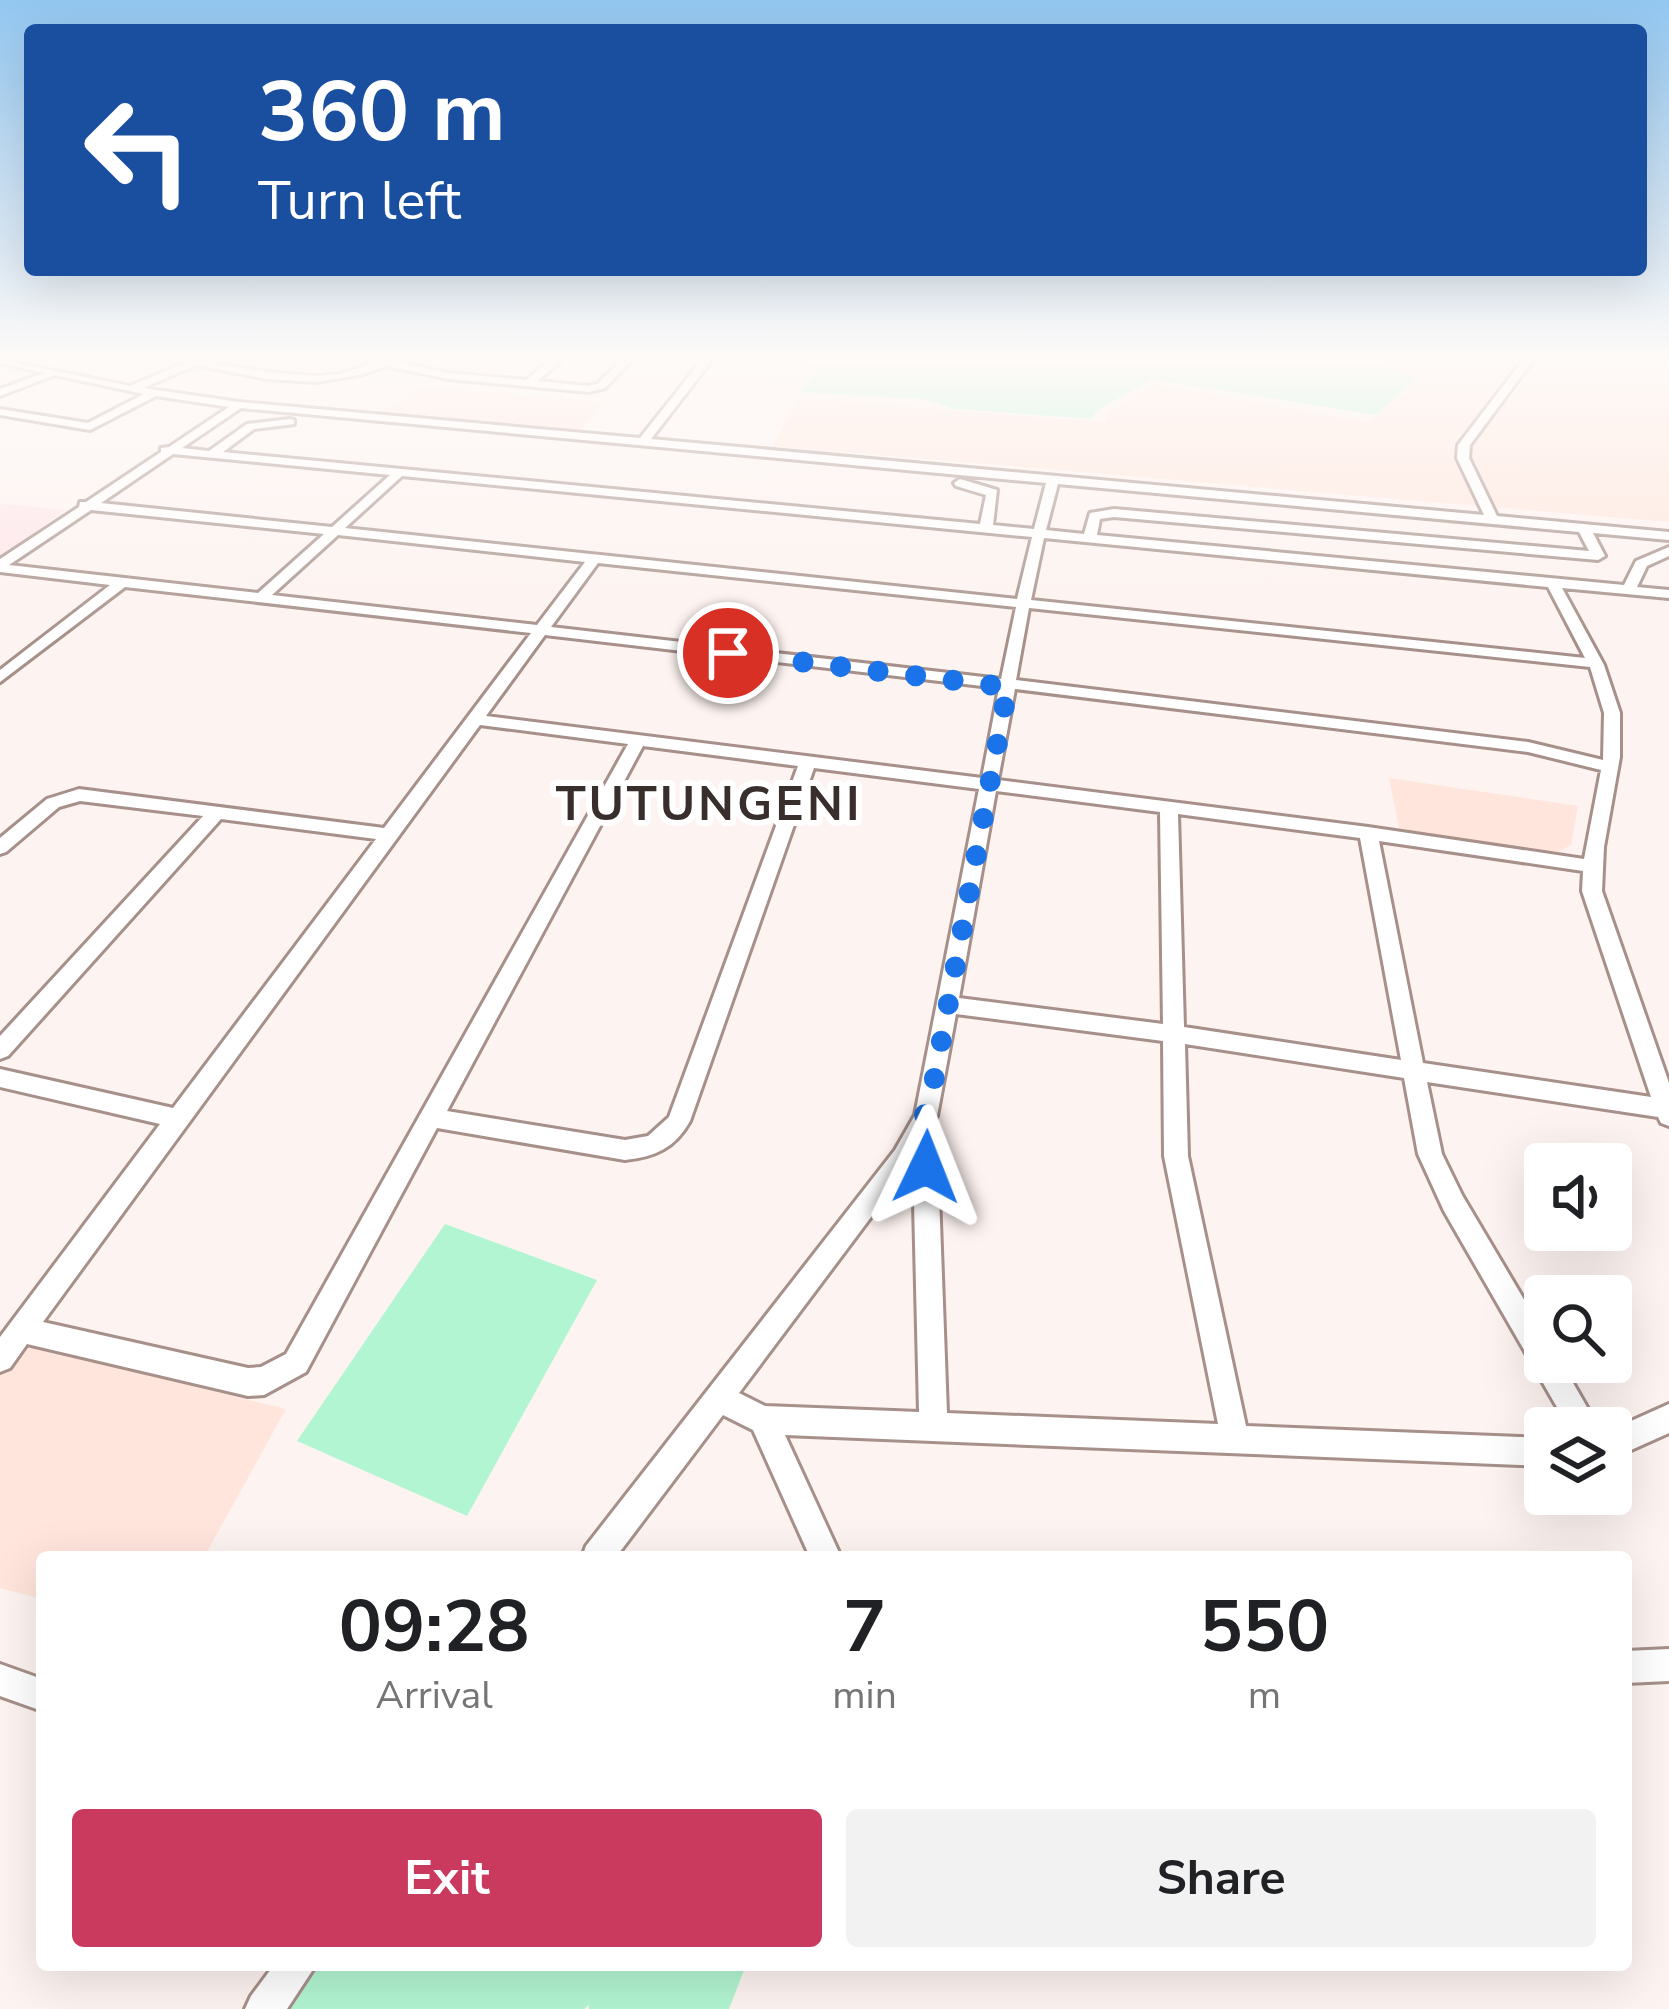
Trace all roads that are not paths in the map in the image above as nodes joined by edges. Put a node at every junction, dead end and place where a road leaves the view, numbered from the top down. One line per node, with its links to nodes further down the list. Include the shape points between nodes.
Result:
1 (160, 454): 9 (street)
2 (200, 454): 6 (street)
3 (638, 454): 12 (street, via 980,486 993,494)
4 (770, 454): 8 (street)
5 (1463, 454): 10 (street)
6 (211, 455): 7 (street)
7 (399, 473): 12 (street); 13 (street)
8 (1053, 480): 10 (street); 14 (street)
9 (84, 505): 13 (street); 21 (street)
10 (1491, 517): 11 (street)
11 (1583, 526): 15 (street, via 1598,556); 16 (street)
12 (986, 528): 14 (street)
13 (335, 531): 19 (street); 26 (street)
14 (1039, 533): 17 (street); 27 (street)
15 (1351, 535): 17 (street, via 1104,513 1092,520); 20 (street)
16 (1669, 536)
17 (1090, 538): 20 (street)
18 (1669, 550): 24 (street, via 1636,569)
19 (594, 559): 27 (street); 28 (street)
20 (1359, 565): 23 (street)
21 (0, 566): 22 (street)
22 (121, 583): 26 (street); 30 (street)
23 (1554, 585): 24 (street); 29 (street)
24 (1628, 591): 25 (street)
25 (1669, 594)
26 (260, 599): 28 (street)
27 (1023, 604): 29 (street); 31 (street)
28 (541, 632): 31 (street); 32 (street)
29 (1592, 663): 35 (street, via 1613,718)
30 (0, 677)
31 (1008, 687): 35 (street, via 1506,744); 36 (street)
32 (474, 718): 33 (street); 40 (street)
33 (638, 740): 34 (street); 50 (street)
34 (808, 762): 36 (street); 50 (street, via 670,1135 625,1150)
35 (1607, 766): 42 (street)
36 (989, 786): 37 (street); 43 (street)
37 (1168, 809): 39 (street); 44 (street)
38 (215, 814): 40 (street); 41 (street, via 79,795 40,812); 45 (street)
39 (1368, 833): 42 (street); 47 (street)
40 (386, 834): 51 (street)
41 (0, 848)
42 (1591, 866): 46 (street, via 1597,915)
43 (948, 1005): 44 (street); 52 (street)
44 (1174, 1034): 47 (street); 61 (street, via 1176,1156)
45 (0, 1050)
46 (1658, 1058): 49 (street)
47 (1414, 1070): 49 (street); 53 (street, via 1430,1154)
48 (0, 1078): 51 (street)
49 (1668, 1113)
50 (433, 1118): 54 (street, via 306,1350 282,1373 248,1382)
51 (179, 1119): 54 (street)
52 (920, 1128): 56 (street); 59 (street)
53 (1524, 1324)
54 (22, 1330): 55 (street)
55 (0, 1359)
56 (719, 1398): 58 (street); 63 (street)
57 (1669, 1418): 60 (street)
58 (763, 1420): 59 (street); 64 (street)
59 (933, 1427): 61 (street)
60 (1632, 1435)
61 (1235, 1438): 62 (street)
62 (1524, 1451)
63 (602, 1551)
64 (823, 1551)
65 (1669, 1665): 66 (street)
66 (1632, 1666)
67 (0, 1680): 68 (street)
68 (36, 1693)

